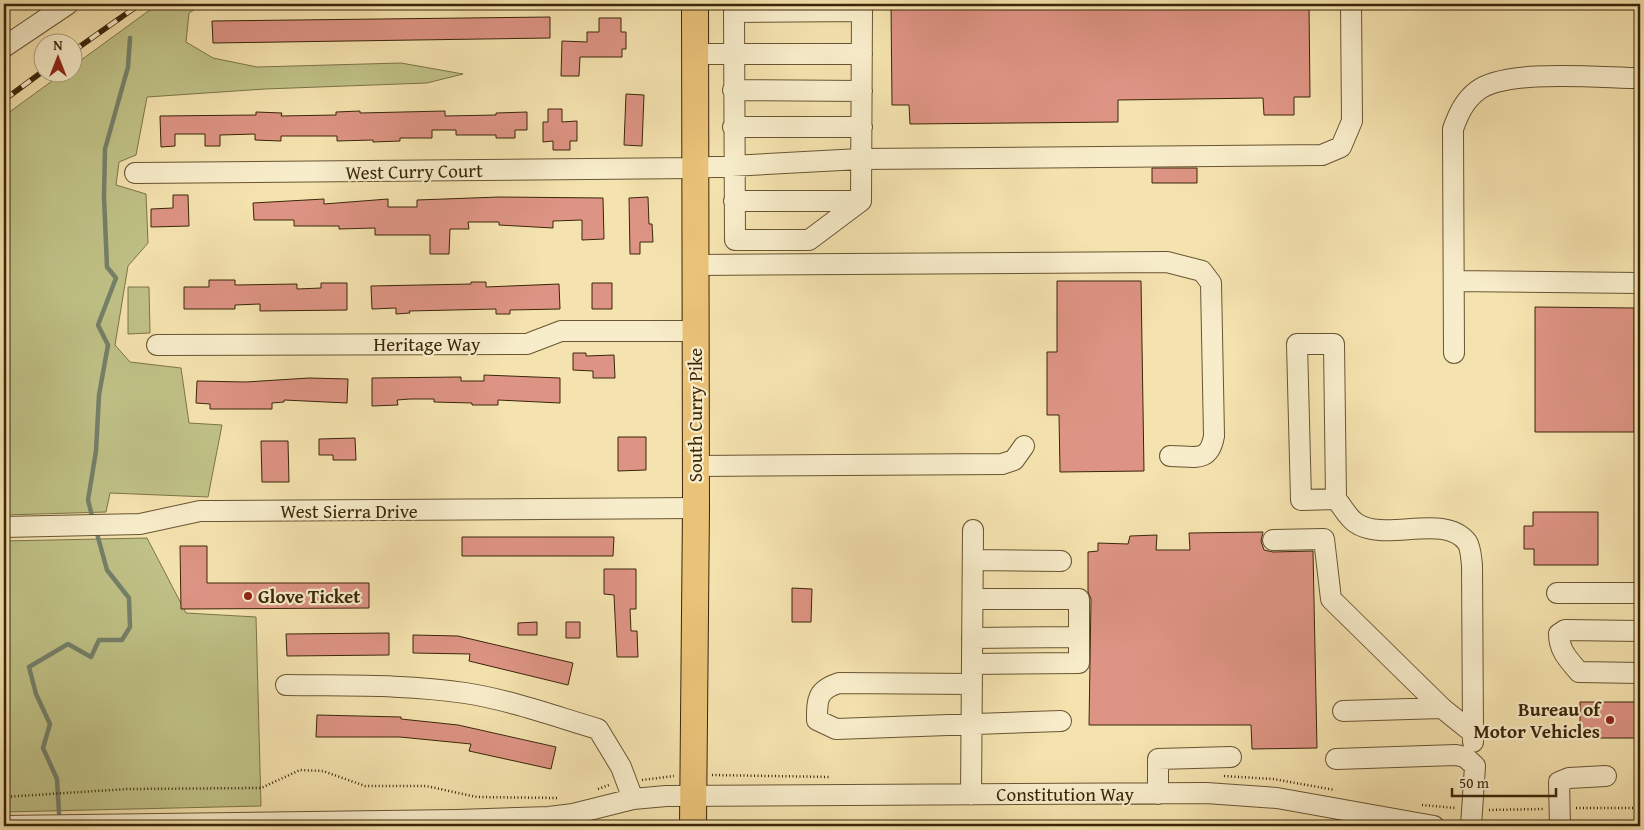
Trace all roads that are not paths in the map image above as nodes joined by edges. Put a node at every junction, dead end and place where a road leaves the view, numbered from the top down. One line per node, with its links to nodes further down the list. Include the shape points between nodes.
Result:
1 (68, 4): 4 (street)
2 (695, 4): 5 (main road, South Curry Pike)
3 (1351, 4): 13 (street, West Curry Court, via 1352,121 1342,147 1322,155)
4 (4, 47)
5 (694, 54): 6 (street); 15 (main road, South Curry Pike)
6 (733, 54): 7 (street); 7 (street, via 734,12 862,11); 9 (street)
7 (862, 54): 10 (street)
8 (1640, 78): 20 (street, via 1530,77 1500,80 1478,90 1461,109 1453,130)
9 (733, 90): 10 (street); 11 (street)
10 (862, 91): 12 (street)
11 (733, 127): 12 (street); 14 (street)
12 (862, 127): 13 (street)
13 (862, 159): 14 (street, West Curry Court); 17 (street)
14 (733, 166): 15 (street, West Curry Court); 18 (street)
15 (694, 168): 16 (street, West Curry Court); 19 (main road, South Curry Pike)
16 (134, 173)
17 (861, 201): 18 (street); 18 (street, via 809,240 735,240)
18 (734, 202)
19 (694, 265): 22 (main road, South Curry Pike); 26 (street, via 1167,262 1202,271 1211,283 1212,450 1205,456)
20 (1454, 281): 21 (street); 24 (street)
21 (1640, 283)
22 (694, 331): 23 (street, Heritage Way, via 561,331 527,344); 27 (main road, South Curry Pike)
23 (157, 345)
24 (1454, 353)
25 (1024, 446): 27 (street, via 1014,460 1002,464)
26 (1170, 456)
27 (695, 466): 29 (main road, South Curry Pike)
28 (1336, 499): 28 (street, via 1301,500 1296,344 1334,344); 48 (street, via 1355,523 1371,529 1456,532 1468,544 1472,565)
29 (696, 508): 30 (street, West Sierra Drive, via 200,511 140,524); 55 (main road, South Curry Pike)
30 (4, 527)
31 (973, 530): 33 (street)
32 (1273, 540): 44 (street, via 1324,539 1331,599)
33 (973, 560): 34 (street); 37 (street)
34 (1061, 561)
35 (1557, 593): 36 (street)
36 (1640, 593)
37 (973, 599): 39 (street, via 1079,599); 40 (street)
38 (1640, 631): 41 (street, via 1565,630 1559,634 1559,642 1579,672)
39 (1079, 637): 40 (street); 42 (street, via 1079,663)
40 (972, 638): 42 (street)
41 (1640, 672)
42 (972, 674): 47 (street); 47 (street, via 839,683 828,686 817,699 817,720 836,729)
43 (286, 685): 53 (street, via 396,687 466,693 598,729)
44 (1442, 708): 45 (street); 48 (street)
45 (1343, 711)
46 (1062, 721): 47 (street)
47 (971, 724): 56 (street)
48 (1473, 733): 51 (street)
49 (1231, 757): 54 (street, via 1158,759)
50 (1336, 759): 51 (street, via 1456,755 1465,757)
51 (1475, 766): 61 (street)
52 (1606, 776): 62 (street, via 1569,778 1559,782)
53 (634, 790): 55 (street, Constitution Way); 57 (street, Constitution Way, via 573,814 549,817)
54 (1158, 794): 56 (street, Constitution Way); 60 (street, Constitution Way, via 1277,798)
55 (693, 795): 56 (street, Constitution Way); 59 (main road, South Curry Pike)
56 (971, 795)
57 (198, 825): 58 (street, Constitution Way)
58 (4, 826)
59 (693, 826)
60 (1434, 826)
61 (1470, 826)
62 (1560, 826)

